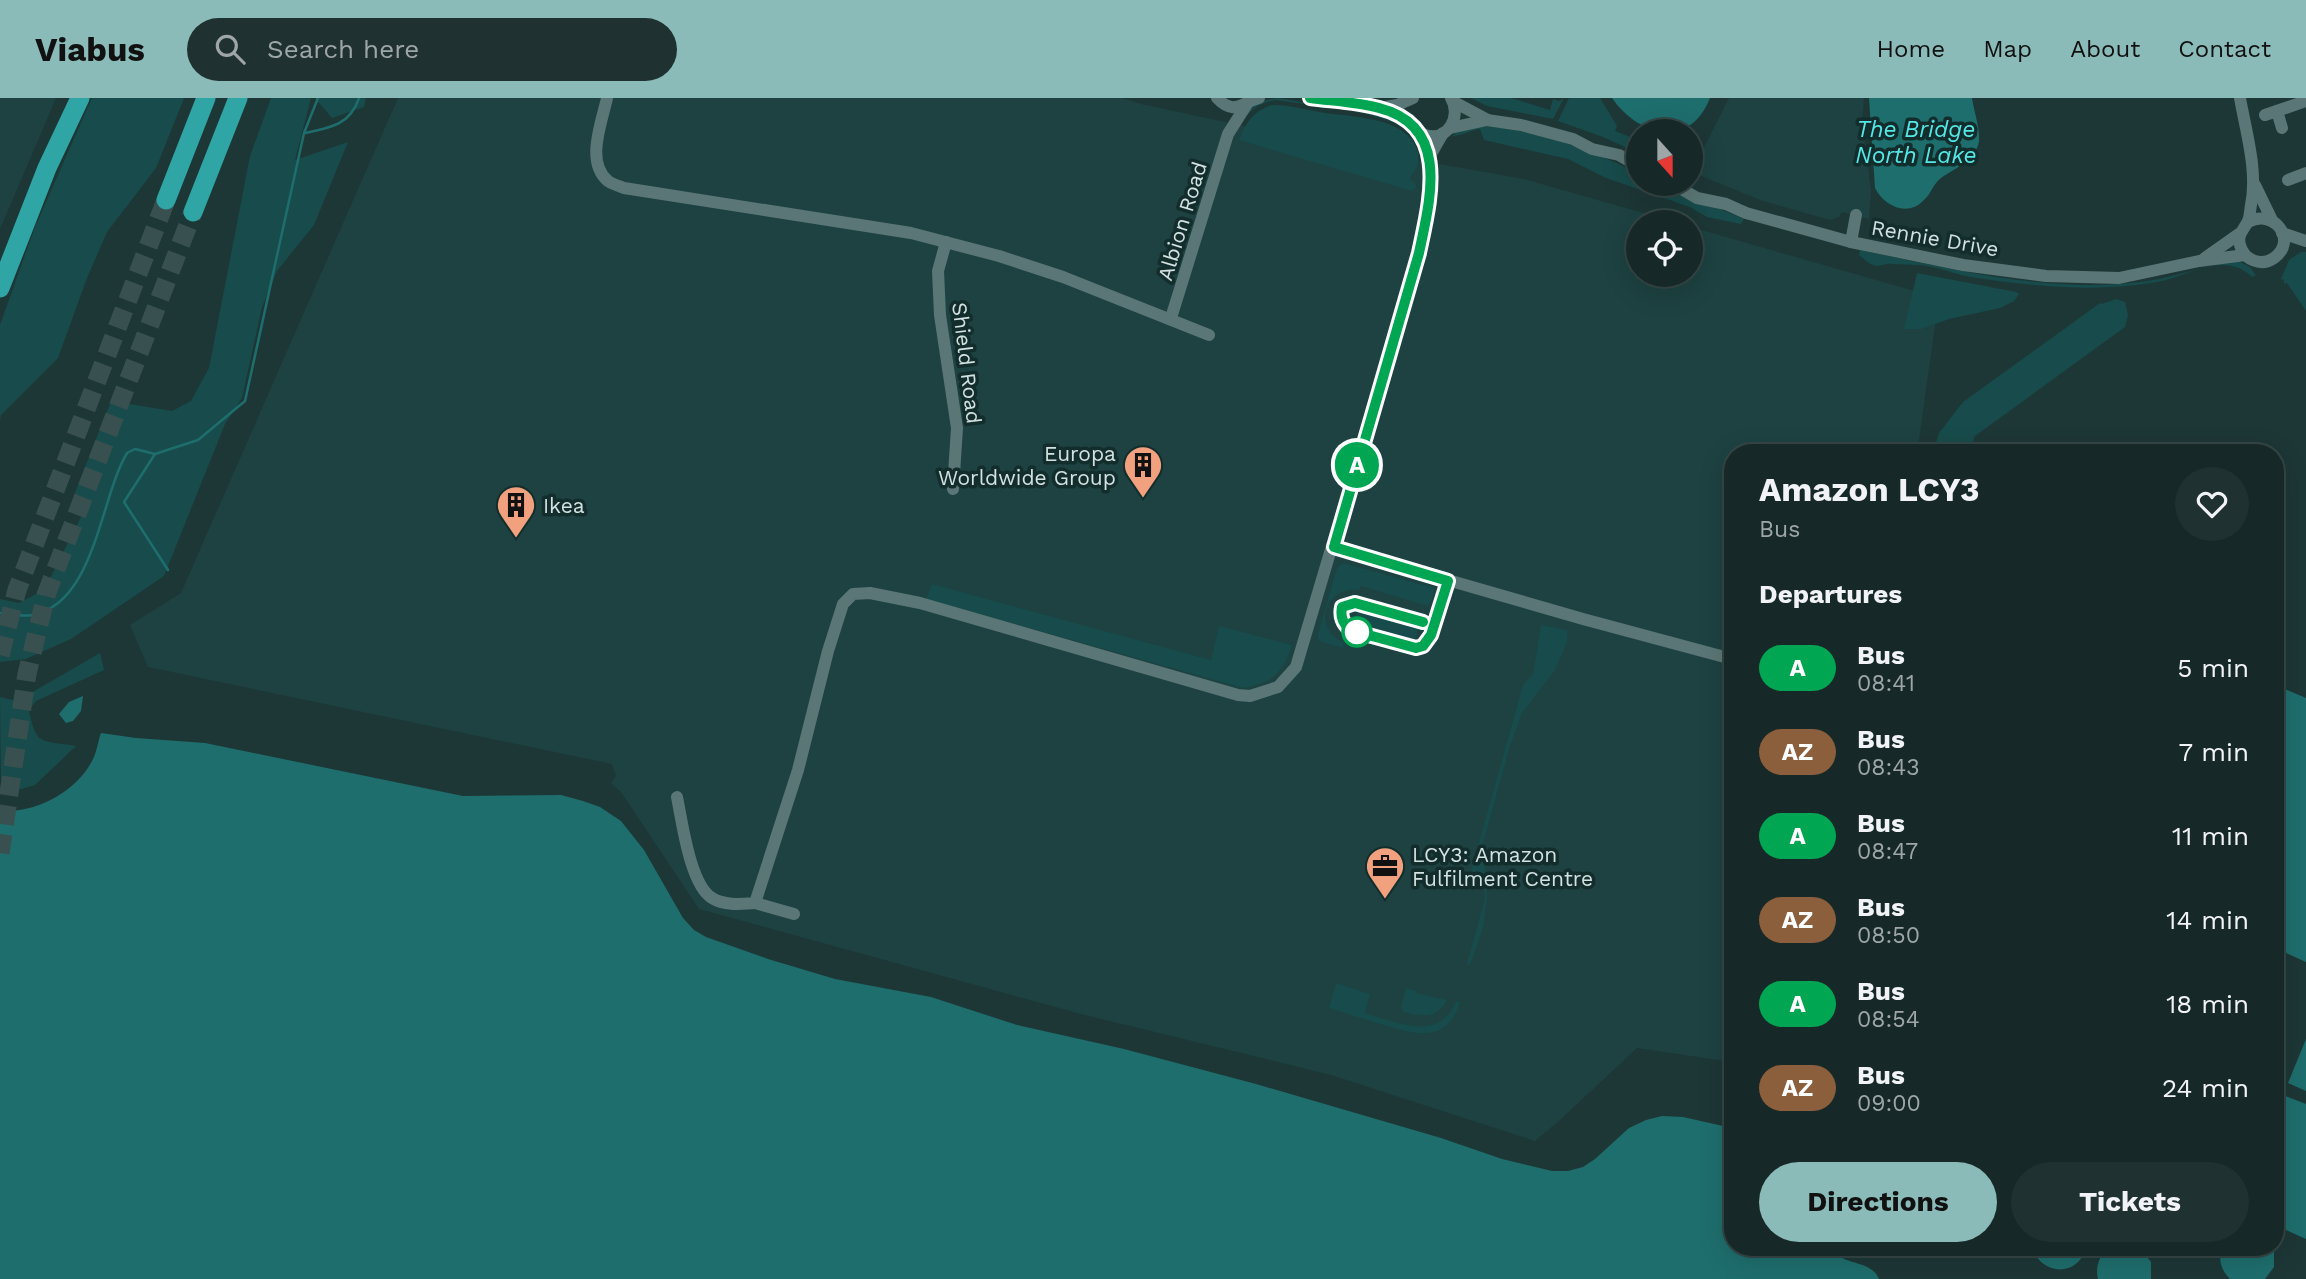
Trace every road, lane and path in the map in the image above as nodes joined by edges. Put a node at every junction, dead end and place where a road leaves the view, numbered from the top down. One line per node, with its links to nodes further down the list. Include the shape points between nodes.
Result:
1 (80, 98): 35 (highway)
2 (206, 98): 22 (highway)
3 (238, 98): 23 (highway)
4 (607, 98): 29 (street, via 596,151 598,167 608,181 624,188)
5 (1309, 98): 12 (street)
6 (1413, 98): 12 (street); 14 (street, via 1408,110)
7 (2240, 98): 20 (street)
8 (1218, 100): 9 (street, via 1233,107); 17 (street)
9 (1253, 100): 17 (street, Albion Road)
10 (1452, 100): 13 (street); 16 (street, via 1456,116)
11 (2306, 101): 15 (street, via 2271,113)
12 (1380, 108): 14 (street)
13 (1487, 120): 16 (street); 18 (street, via 1563,136)
14 (1416, 128): 16 (street, via 1432,136); 19 (street)
15 (2283, 128)
16 (1446, 131): 19 (street)
17 (1228, 134): 36 (street, Albion Road)
18 (1626, 159)
19 (1430, 160): 39 (street, via 1430,204 1419,253)
20 (2253, 181): 25 (street); 26 (street)
21 (1693, 196): 30 (street, Rennie Drive)
22 (166, 200)
23 (193, 212)
24 (1856, 215): 30 (street)
25 (2272, 220): 26 (street); 27 (street)
26 (2248, 222): 28 (street)
27 (2282, 233): 31 (street); 32 (street)
28 (2239, 234): 33 (street); 34 (street, Rennie Drive)
29 (946, 242): 36 (street, via 1063,277); 38 (street, Shield Road, via 937,271 957,428)
30 (1851, 242): 34 (street, Rennie Drive, via 1963,265 2064,277 2119,278)
31 (2306, 242): 32 (street)
32 (2282, 247): 33 (street, via 2266,261)
33 (2245, 255): 34 (street, Rennie Drive)
34 (2199, 261)
35 (0, 288)
36 (1171, 318): 37 (street)
37 (1209, 335)
38 (953, 489)
39 (1334, 547): 40 (street); 42 (street, via 1296,667 1278,687 1250,696 1210,689 920,603 853,594 843,604 828,651 798,770)
40 (1724, 657)
41 (677, 797): 42 (street, via 700,886 711,898 730,904)
42 (755, 903): 43 (street)
43 (794, 914)

